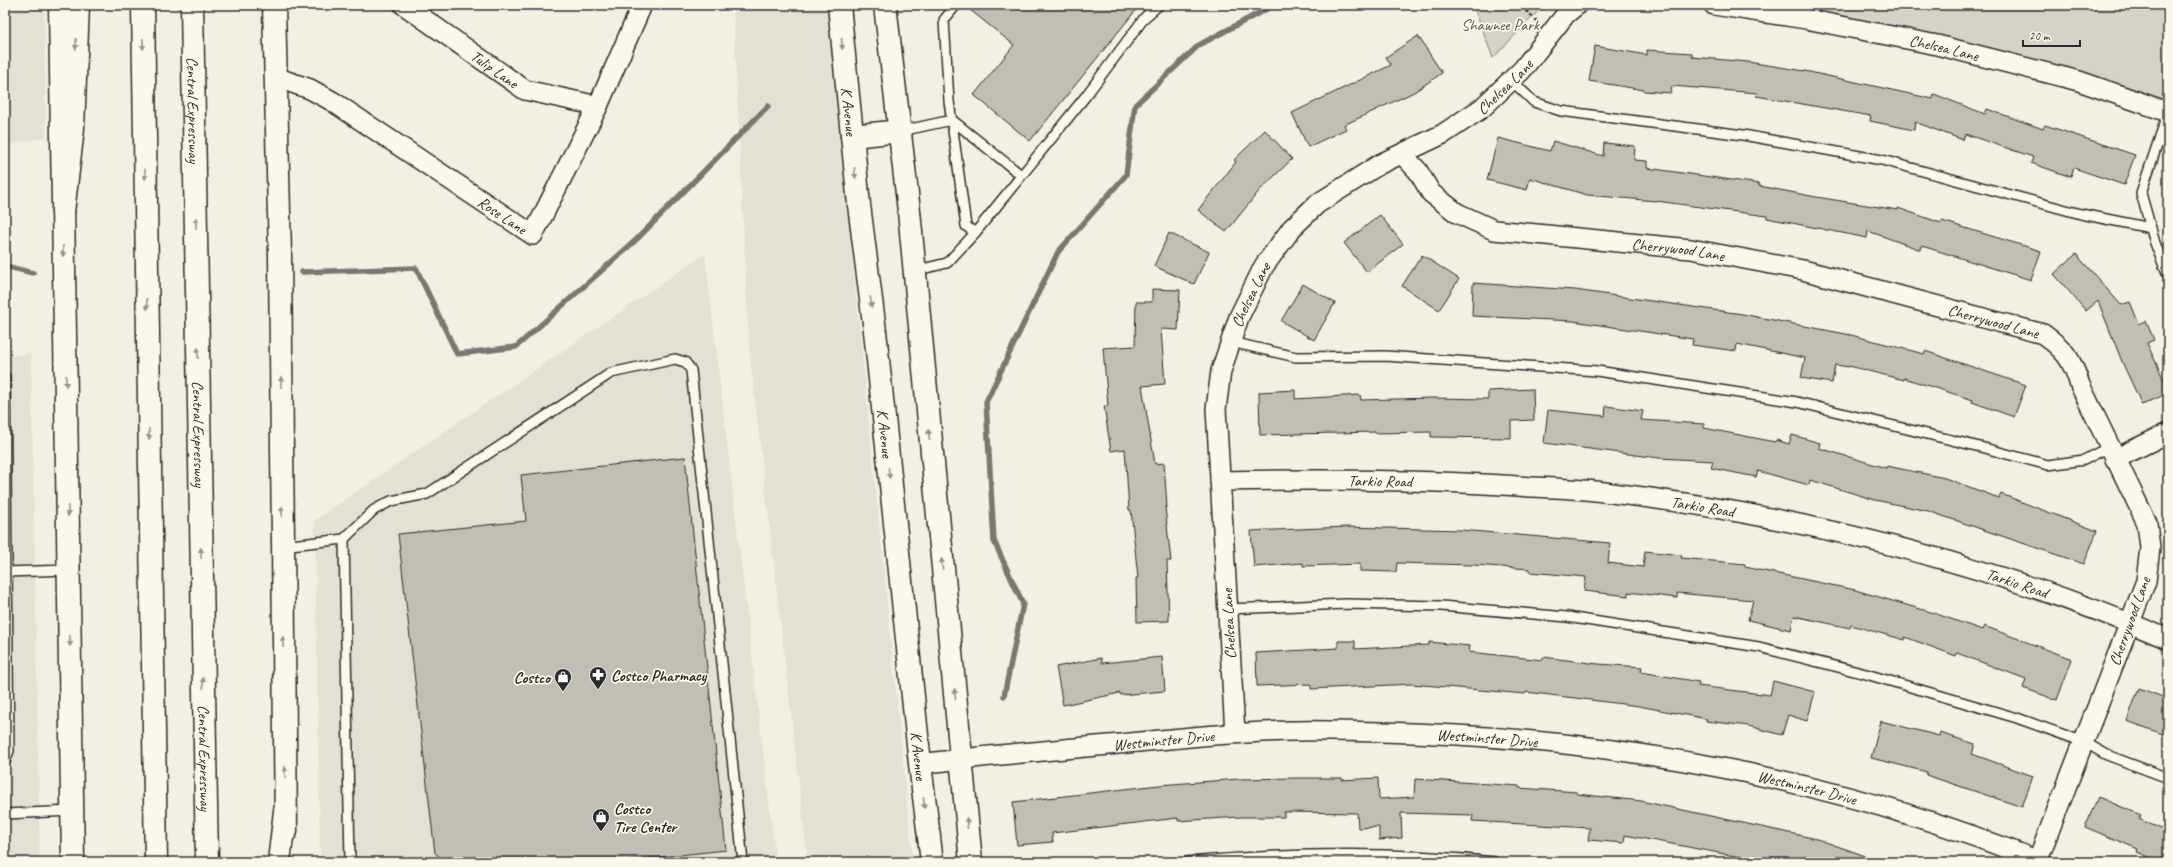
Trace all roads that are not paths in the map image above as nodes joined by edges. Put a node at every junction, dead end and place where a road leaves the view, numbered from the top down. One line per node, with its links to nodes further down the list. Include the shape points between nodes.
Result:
1 (60, 5): 23 (main road)
2 (78, 5): 23 (main road, one-way to 23, via 73,128)
3 (143, 5): 53 (main road, one-way to 53)
4 (192, 5): 54 (main road, Central Expressway, one-way to 4)
5 (274, 5): 14 (main road)
6 (404, 5): 16 (street, Tulip Lane, via 525,90)
7 (642, 5): 16 (street, Rose Lane)
8 (839, 5): 20 (main road, K Avenue, one-way to 20)
9 (885, 5): 19 (main road)
10 (956, 5): 18 (lane, via 944,20)
11 (1159, 5): 22 (lane, via 1145,17)
12 (1577, 5): 15 (street, Chelsea Lane, via 1566,14 1522,70)
13 (1714, 5): 17 (street, Chelsea Lane, via 1806,19 1937,45 2079,81)
14 (275, 77): 16 (street, Rose Lane, via 310,89 332,101 533,235); 34 (main road, one-way to 14, via 280,256)
15 (1511, 80): 21 (street, Chelsea Lane, via 1482,108 1443,134); 24 (lane, via 1534,102 1560,111 1743,135 1882,160 2081,214)
16 (598, 106)
17 (2168, 112): 24 (lane, via 2141,193)
18 (952, 120): 19 (lane); 22 (lane); 25 (lane, via 966,226)
19 (900, 131): 20 (main road); 26 (main road)
20 (852, 136): 44 (main road, K Avenue, one-way to 44)
21 (1403, 155): 28 (street, Chelsea Lane, via 1380,164 1317,204 1292,228 1264,266); 31 (street, Cherrywood Lane, via 1418,171 1431,193 1457,213 1494,230 1691,249 1803,270 2043,334 2061,347 2074,365 2080,385)
22 (1021, 175): 25 (lane)
23 (63, 212): 35 (main road, one-way to 35)
24 (2151, 228): 27 (lane)
25 (975, 232): 26 (lane, via 947,263)
26 (914, 271): 42 (main road, one-way to 26)
27 (2168, 276)
28 (1231, 342): 31 (lane, via 1296,357 1385,356 1597,371 1797,402 2048,466); 32 (street, Chelsea Lane, via 1221,370 1216,408)
29 (5, 377): 36 (lane)
30 (2168, 433): 31 (street)
31 (2112, 453): 38 (street, Cherrywood Lane, via 2147,523 2150,548 2146,581)
32 (1220, 481): 37 (street, Chelsea Lane); 38 (street, Tarkio Road, via 1339,479 1484,483 1602,492 1708,506 1857,536 1988,573)
33 (344, 539): 34 (lane); 57 (lane); 58 (lane, via 374,510 391,501 427,494 611,373 675,359 685,362 691,370)
34 (282, 546): 47 (main road, one-way to 34)
35 (68, 570): 36 (lane); 46 (main road, one-way to 46)
36 (7, 572): 43 (lane, via 9,751)
37 (1227, 608): 40 (street, Chelsea Lane); 41 (lane, via 1345,604 1441,606 1567,617 1682,634 1759,647 1866,674 2017,718)
38 (2130, 623): 39 (street, Tarkio Road); 41 (street, Cherrywood Lane)
39 (2168, 640)
40 (1235, 733): 42 (street, Westminster Drive); 50 (street, Westminster Drive, via 1300,731 1444,734 1586,746 1693,762 1817,790 1939,824)
41 (2084, 742): 45 (lane, via 2107,755); 50 (street, Cherrywood Lane)
42 (961, 759): 44 (street, Westminster Drive); 60 (main road, one-way to 42)
43 (5, 761)
44 (920, 764): 59 (main road, K Avenue, one-way to 59)
45 (2168, 778)
46 (72, 811): 48 (lane); 52 (main road)
47 (285, 811): 55 (main road); 56 (main road)
48 (5, 814)
49 (5, 857): 51 (lane)
50 (2039, 861)
51 (6, 862)
52 (73, 862)
53 (156, 862)
54 (207, 862)
55 (279, 862)
56 (286, 862)
57 (350, 862)
58 (744, 862)
59 (932, 862)
60 (971, 862)
61 (1187, 862): 62 (lane, via 1328,855 1451,858)
62 (1495, 862)

